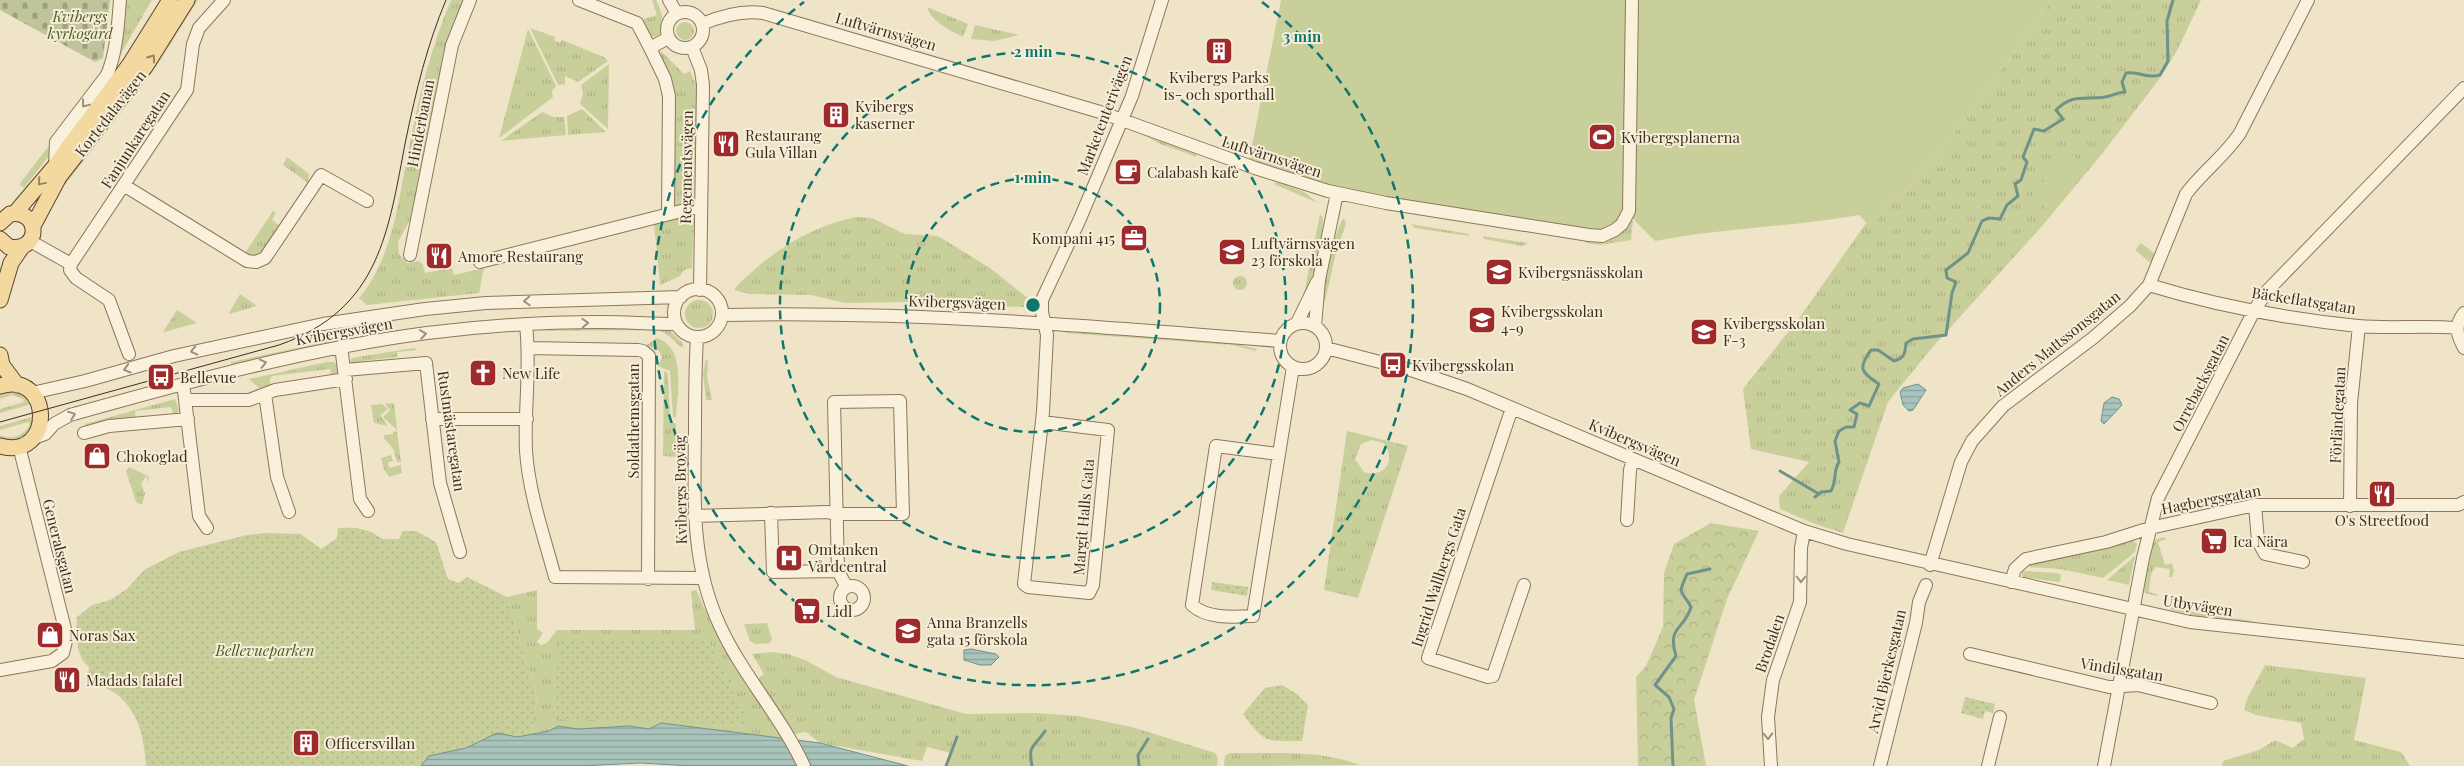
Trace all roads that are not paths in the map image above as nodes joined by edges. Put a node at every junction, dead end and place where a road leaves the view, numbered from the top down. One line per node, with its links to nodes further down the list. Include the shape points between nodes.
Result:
1 (120, 0): 18 (street, one-way to 18, via 111,65 107,75 56,142)
2 (170, 0): 18 (main road, Kortedalavägen, via 135,57)
3 (188, 0): 26 (main road, Kortedalavägen, one-way to 3, via 59,177 145,67)
4 (224, 0): 19 (street, Fanjunkaregatan, via 199,28 193,44 187,90)
5 (470, 0): 29 (street, Hinderbanan, via 452,44)
6 (579, 0): 15 (street, via 637,23)
7 (669, 0): 11 (street)
8 (1162, 0): 17 (street, Marketenterivägen)
9 (1632, 0): 20 (street, Luftvärnsvägen, via 1629,211 1622,224 1614,230 1602,236 1589,235)
10 (2308, 0): 33 (street, Anders Mattssonsgatan, via 2240,133 2186,194)
11 (677, 14): 12 (street, via 692,13); 13 (street, via 667,24)
12 (702, 24): 14 (street, via 701,38); 17 (street, Luftvärnsvägen, via 732,14 762,13)
13 (668, 38): 14 (street, via 677,47); 15 (street)
14 (692, 47): 22 (street, Regementsvägen, via 703,85)
15 (650, 48): 24 (street, via 668,96)
16 (2464, 88): 37 (street, Orrebacksgatan, via 2268,290)
17 (1122, 119): 20 (street, Luftvärnsvägen, via 1255,168); 40 (street, Marketenterivägen, via 1042,300)
18 (55, 166): 23 (main road, Kortedalavägen, one-way to 23)
19 (125, 186): 21 (street, via 247,262 265,258 320,175); 31 (street, Fanjunkaregatan)
20 (1337, 193): 32 (street)
21 (367, 200)
22 (701, 206): 24 (street); 34 (street, Regementsvägen)
23 (16, 213): 25 (main road, Kortedalavägen); 26 (main road, via 23,214)
24 (668, 214): 30 (street)
25 (0, 221)
26 (33, 226): 28 (main road, Kortedalavägen, via 33,236)
27 (0, 239): 28 (main road, via 9,247)
28 (26, 244): 31 (street); 36 (main road, Kortedalavägen, via 11,263)
29 (410, 255)
30 (480, 262)
31 (71, 264): 53 (street, via 70,270 76,278 110,300)
32 (1318, 280): 41 (street); 44 (street)
33 (2149, 285): 37 (street, Bäckeflatsgatan, via 2193,298); 87 (street, Anders Mattssonsgatan, via 2093,338 2003,406 1972,441 1961,462)
34 (700, 290): 35 (street, Kvibergsvägen, via 689,291); 39 (street, via 716,298)
35 (681, 297): 42 (street, via 675,310); 60 (street, Kvibergsvägen, one-way to 60, via 486,303 351,319 174,356)
36 (0, 300)
37 (2255, 309): 45 (street, Bäckeflatsgatan); 83 (street, Orrebacksgatan, via 2158,498)
38 (2464, 313): 46 (street)
39 (722, 315): 40 (street, Kvibergsvägen, via 940,317); 47 (street, via 714,331)
40 (1045, 322): 48 (street, Kvibergsvägen); 67 (street, Margit Halls Gata)
41 (1296, 323): 44 (street); 48 (street, via 1286,330)
42 (677, 324): 43 (street, Kvibergsvägen, one-way to 42, via 600,322); 47 (street, via 687,334)
43 (526, 325): 49 (street, Kvibergsvägen, one-way to 43, via 428,333); 50 (street)
44 (1315, 326): 51 (street, via 1323,333)
45 (2359, 326): 46 (street, Bäckeflatsgatan); 75 (street, Förländegatan, via 2351,403)
46 (2457, 328): 52 (street, via 2457,336)
47 (696, 337): 80 (street, Kvibergs Broväg)
48 (1280, 341): 55 (street, via 1282,356)
49 (341, 346): 56 (street); 57 (street, Kvibergsvägen, one-way to 49)
50 (528, 348): 66 (street); 90 (street, Soldathemsgatan, via 638,350 649,356)
51 (1326, 348): 55 (street, via 1316,365 1307,369); 63 (street, Kvibergsvägen, via 1436,377)
52 (2464, 348)
53 (129, 354)
54 (0, 355): 58 (main road, via 2,366)
55 (1293, 367): 71 (street)
56 (345, 375): 61 (street, Rustmästaregatan); 65 (street, Rustmästaregatan, via 426,363); 76 (street, via 360,499)
57 (182, 384): 62 (street); 69 (street, Kvibergsvägen, one-way to 57, via 45,434 54,424 70,415)
58 (17, 385): 59 (main road); 60 (main road)
59 (0, 386)
60 (32, 393): 69 (main road, via 42,415 39,428)
61 (265, 394): 62 (street, Rustmästaregatan, via 250,400); 77 (street, via 277,477)
62 (185, 400): 64 (street)
63 (1512, 408): 72 (street, Kvibergsvägen); 93 (street, Ingrid Wallbergs Gata, via 1428,658 1493,676)
64 (188, 419): 68 (street, via 109,426); 82 (street, via 199,516)
65 (432, 419): 66 (street); 85 (street, Rustmästaregatan, via 440,483)
66 (527, 419): 90 (street, via 526,451 533,498 556,577)
67 (1042, 422): 67 (street, Margit Halls Gata, via 1108,430 1094,585 1089,593 1024,584)
68 (84, 433)
69 (25, 443): 70 (main road); 98 (street, Generalsgatan, via 67,637 62,653 52,661)
70 (0, 446)
71 (1278, 454): 71 (street, via 1253,616 1199,612 1192,604 1216,446)
72 (1633, 459): 81 (street); 84 (street, Kvibergsvägen)
73 (2464, 502): 75 (street, Hagbergsgatan, via 2458,505)
74 (2255, 505): 75 (street, Hagbergsgatan); 83 (street, Hagbergsgatan); 86 (street, via 2258,542 2265,554)
75 (2350, 506)
76 (368, 511)
77 (289, 512)
78 (771, 513): 79 (street); 80 (street); 88 (street, via 773,572)
79 (836, 514): 79 (street, via 903,514 900,401 834,402); 88 (street)
80 (694, 516): 89 (street, Kvibergs Broväg)
81 (1627, 520)
82 (207, 528)
83 (2150, 528): 91 (street, Hagbergsgatan, via 2106,542 2026,559 2015,569); 95 (street, Orrebacksgatan)
84 (1804, 530): 87 (street, Kvibergsvägen); 103 (street, Brodalen, one-way to 103, via 1800,548 1800,602 1773,680 1768,717)
85 (460, 552)
86 (2303, 562)
87 (1930, 564): 91 (street, Utbyvägen)
88 (838, 572): 94 (street)
89 (703, 578): 90 (street); 102 (street, Kvibergs Broväg, via 721,628)
90 (648, 580)
91 (2011, 582): 95 (street, Utbyvägen)
92 (1926, 584): 104 (street, Arvid Bjerkesgatan)
93 (1524, 585)
94 (846, 586)
95 (2134, 609): 96 (street, Utbyvägen, via 2199,623); 99 (street, Orrebacksgatan)
96 (2464, 652)
97 (1970, 654): 99 (street, Vindilsgatan, via 2108,687)
98 (0, 670)
99 (2120, 685): 100 (street, Vindilsgatan, via 2138,685); 106 (street, Orrebacksgatan)
100 (2212, 702)
101 (2000, 717): 105 (street)
102 (804, 766)
103 (1771, 766)
104 (1880, 766)
105 (1988, 766)
106 (2104, 766)

